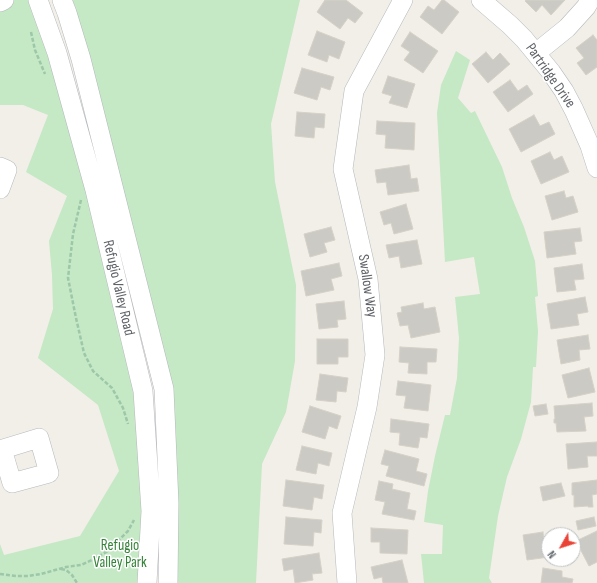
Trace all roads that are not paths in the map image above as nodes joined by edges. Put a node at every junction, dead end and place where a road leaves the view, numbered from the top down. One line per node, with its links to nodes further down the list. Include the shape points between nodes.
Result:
1 (4, 0): 7 (street)
2 (38, 0): 12 (street, Refugio Valley Road, via 57,53 95,190 143,391 150,510)
3 (62, 0): 13 (street, Refugio Valley Road, via 83,67 164,389 169,503)
4 (403, 0): 14 (street, Swallow Way, via 354,91 343,169 368,279 375,355 367,407 342,513)
5 (481, 0): 8 (street, Partridge Drive, via 510,25)
6 (590, 0): 8 (street, via 567,28)
7 (0, 2)
8 (536, 53): 10 (street, Partridge Drive, via 564,91 588,140)
9 (0, 167): 11 (street, via 7,170)
10 (597, 168)
11 (0, 189)
12 (147, 583)
13 (168, 583)
14 (347, 583)

